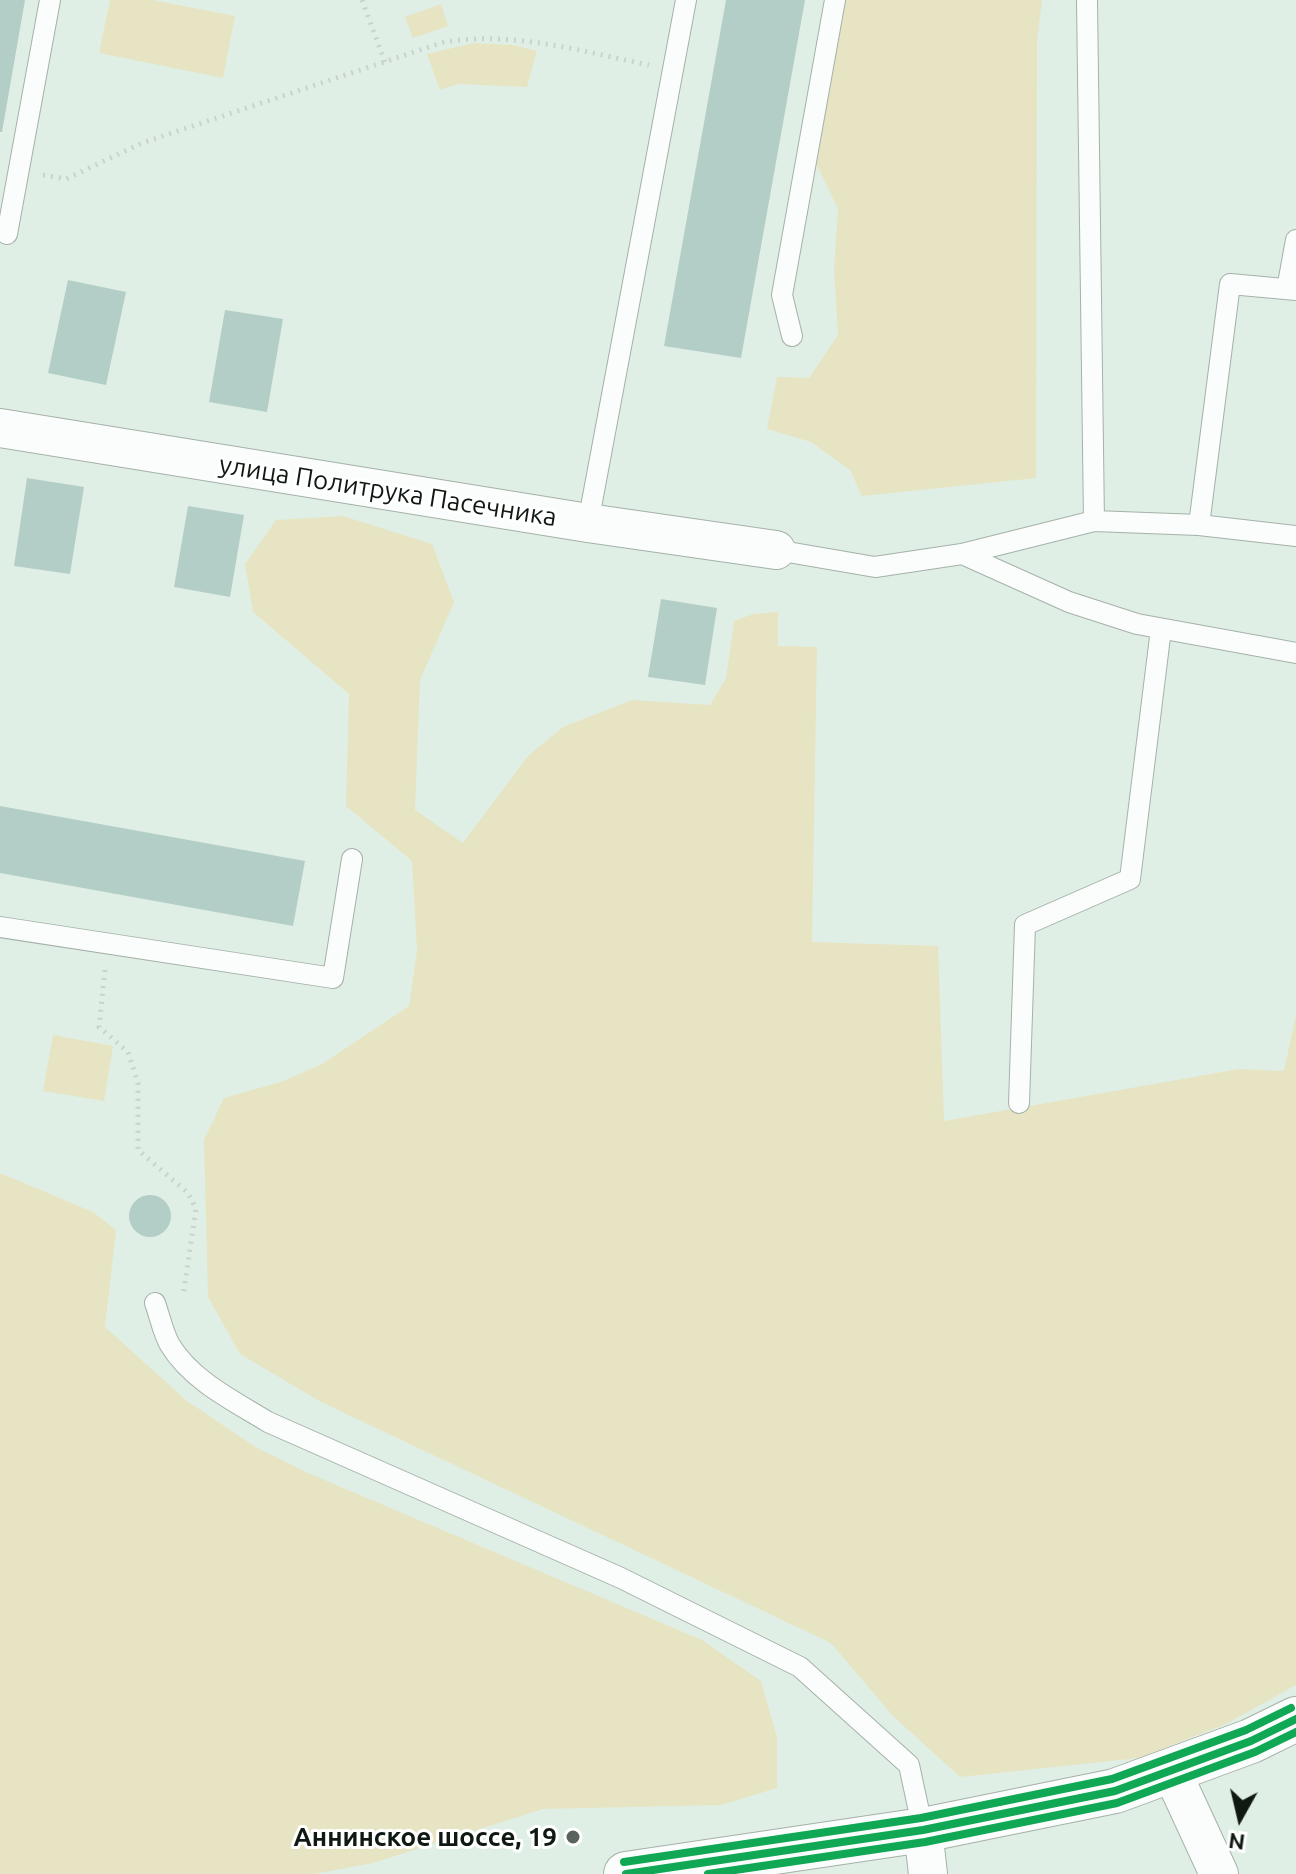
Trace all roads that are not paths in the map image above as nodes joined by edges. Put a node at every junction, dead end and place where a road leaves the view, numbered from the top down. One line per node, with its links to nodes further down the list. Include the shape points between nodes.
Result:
1 (50, 0): 5 (lane)
2 (686, 0): 11 (lane)
3 (835, 0): 8 (lane, via 782,295)
4 (1087, 0): 10 (lane)
5 (7, 234)
6 (1296, 240): 7 (lane)
7 (1291, 290): 12 (lane, via 1230,284)
8 (792, 336)
9 (0, 428): 11 (street, улица Политрука Пасечника)
10 (1094, 521): 12 (lane); 15 (lane)
11 (588, 523): 14 (street, улица Политрука Пасечника)
12 (1199, 525): 13 (lane)
13 (1296, 536)
14 (776, 550): 15 (lane, via 875,567)
15 (962, 554): 16 (lane, via 1069,602)
16 (1161, 629): 17 (lane); 20 (lane, via 1130,879 1025,925)
17 (1296, 653)
18 (352, 859): 19 (lane, via 333,978)
19 (0, 927)
20 (1019, 1103)
21 (155, 1303): 24 (lane, via 169,1343 183,1363 268,1422 621,1578 800,1667 909,1765)
22 (1296, 1719): 23 (main road)
23 (1171, 1770): 24 (main road, via 1115,1791); 27 (street)
24 (923, 1830): 25 (main road); 26 (street)
25 (626, 1874)
26 (928, 1874)
27 (1219, 1874)

